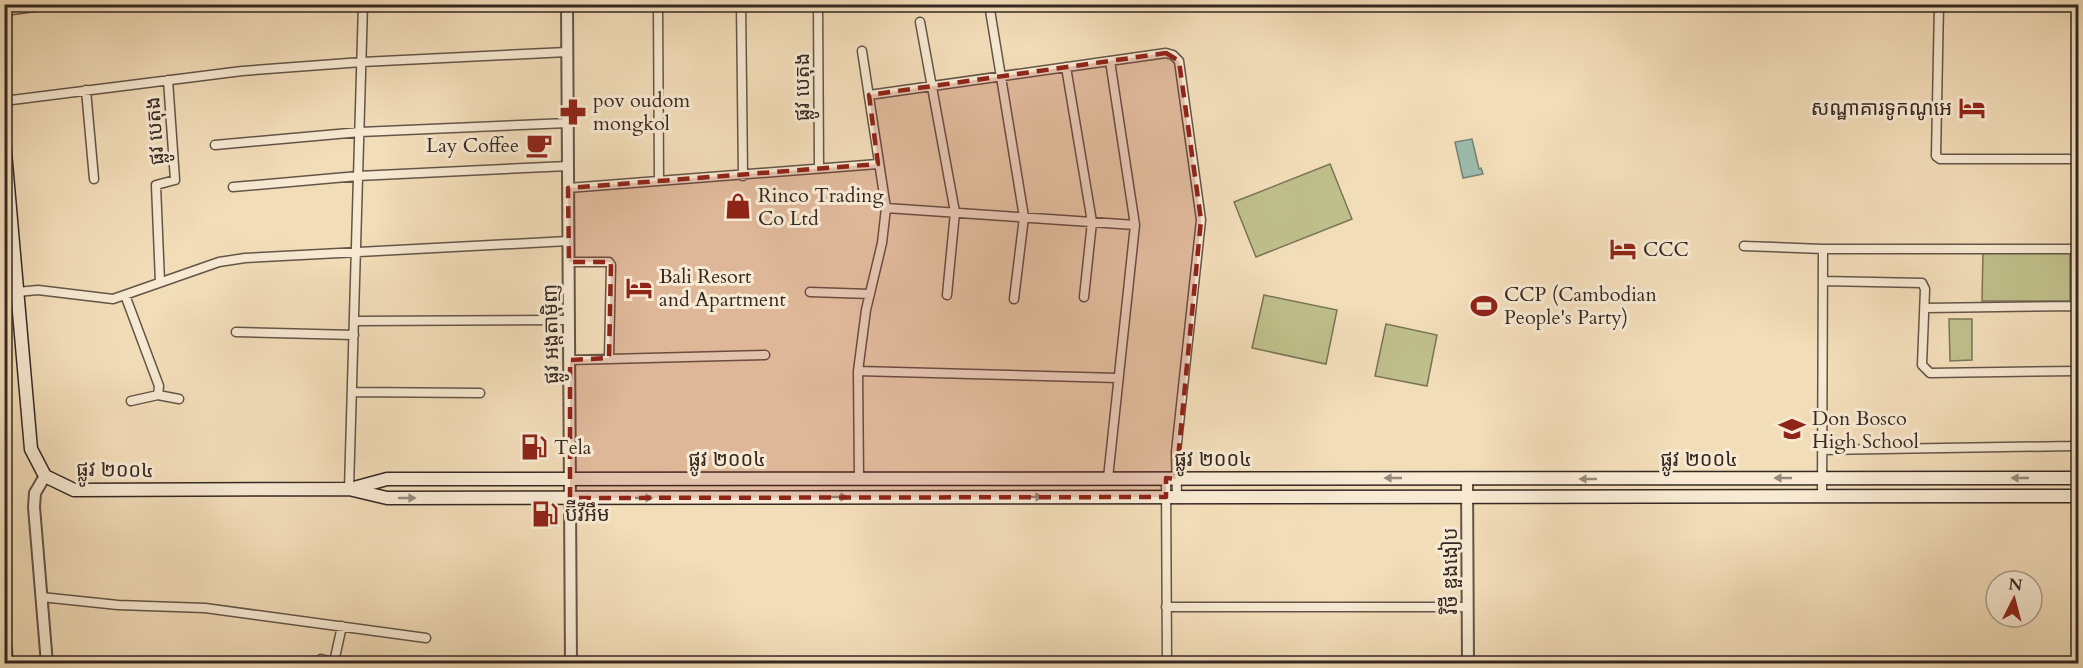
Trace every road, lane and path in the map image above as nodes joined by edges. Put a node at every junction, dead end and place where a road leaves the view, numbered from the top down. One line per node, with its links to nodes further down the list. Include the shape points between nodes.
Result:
1 (57, 4): 9 (street)
2 (363, 4): 14 (street)
3 (567, 4): 12 (street, ផ្លូវ អង្តតាម៉ិញ)
4 (658, 4): 33 (street)
5 (741, 4): 31 (street)
6 (818, 4): 29 (street, ផ្លូវ បេតុង)
7 (989, 4): 16 (street)
8 (1939, 4): 26 (street, via 1936,156)
9 (4, 11)
10 (920, 22): 18 (street)
11 (862, 51): 20 (street)
12 (567, 52): 14 (street); 22 (street, ផ្លូវ អង្តតាម៉ិញ)
13 (1110, 61): 15 (street); 40 (street); 77 (street, via 1166,53 1177,57 1180,65 1201,220)
14 (362, 62): 17 (street); 23 (street)
15 (1066, 67): 16 (street); 39 (street)
16 (999, 77): 18 (street); 38 (street)
17 (168, 80): 19 (street); 47 (street, ផ្លូវ បេតុង, via 175,180 156,185)
18 (932, 86): 20 (street); 37 (street)
19 (86, 90): 21 (street); 32 (street)
20 (869, 95): 27 (street)
21 (4, 101)
22 (568, 123): 23 (street); 28 (street, ផ្លូវ អង្តតាម៉ិញ)
23 (360, 132): 25 (street); 30 (street)
24 (4, 140): 48 (main road)
25 (215, 145)
26 (2079, 159)
27 (878, 164): 29 (street); 36 (street)
28 (568, 166): 30 (street); 35 (street, ផ្លូវ អង្តតាម៉ិញ)
29 (819, 168): 31 (street)
30 (358, 176): 34 (street); 44 (street)
31 (743, 177): 33 (street)
32 (94, 179)
33 (659, 181): 35 (street)
34 (233, 187)
35 (568, 188): 41 (street, ផ្លូវ អង្តតាម៉ិញ)
36 (886, 208): 37 (street); 50 (street)
37 (955, 212): 38 (street); 52 (street)
38 (1024, 217): 39 (street); 54 (street)
39 (1092, 222): 40 (street); 53 (street)
40 (1135, 225): 67 (street)
41 (568, 241): 44 (street); 45 (street, ផ្លូវ អង្តតាម៉ិញ)
42 (1744, 246): 43 (street)
43 (1823, 249): 46 (street); 55 (street, via 2066,247 2077,256)
44 (356, 251): 47 (street, via 219,262); 58 (street)
45 (568, 262): 57 (street, ផ្លូវ អង្តតាម៉ិញ); 63 (street, via 611,265)
46 (1823, 281): 56 (street, via 1922,283); 74 (street)
47 (160, 282): 51 (street)
48 (17, 292): 51 (street, via 38,290 100,298); 75 (main road, via 28,432 35,462)
49 (810, 292): 50 (street)
50 (870, 294): 65 (street)
51 (125, 295): 70 (street, via 159,386)
52 (947, 295)
53 (1084, 297)
54 (1014, 299)
55 (2078, 306): 56 (street); 60 (street)
56 (1925, 308): 66 (street, via 1922,365 1930,373)
57 (569, 320): 58 (street); 64 (street, ផ្លូវ អង្តតាម៉ិញ)
58 (354, 321): 61 (street)
59 (236, 332): 61 (street)
60 (2079, 333)
61 (354, 335): 68 (street)
62 (765, 355): 63 (street)
63 (609, 358): 64 (street)
64 (570, 360): 81 (street, ផ្លូវ អង្តតាម៉ិញ)
65 (858, 371): 67 (street); 82 (street)
66 (2079, 371)
67 (1118, 378): 76 (street)
68 (352, 392): 69 (street); 83 (street)
69 (480, 393)
70 (158, 395): 71 (street); 72 (street)
71 (179, 399)
72 (131, 401)
73 (2079, 440): 74 (street, via 2072,446)
74 (1822, 450): 79 (street)
75 (45, 476): 83 (main road, ផ្លូវ ២០០៤, via 74,490); 89 (street, via 34,493)
76 (1108, 478): 77 (main road, ផ្លូវ ២០០៤); 82 (main road, ផ្លូវ ២០០៤)
77 (1171, 478): 78 (main road, ផ្លូវ ២០០៤, one-way to 77); 86 (street)
78 (1467, 478): 79 (main road, ផ្លូវ ២០០៤, one-way to 78); 87 (street, វិថី ឌួងងៀប)
79 (1822, 478): 80 (main road, ផ្លូវ ២០០៤, one-way to 79); 84 (street)
80 (2079, 478)
81 (570, 479): 82 (main road, ផ្លូវ ២០០៤); 83 (main road, ផ្លូវ ២០០៤, via 387,479); 88 (street, ផ្លូវ អង្តតាម៉ិញ)
82 (859, 479)
83 (349, 489): 88 (main road, ផ្លូវ ២០០៤, one-way to 88, via 387,498)
84 (1822, 496): 85 (main road, ផ្លូវ ២០០៤); 87 (main road, ផ្លូវ ២០០៤)
85 (2079, 496)
86 (1171, 497): 87 (main road, ផ្លូវ ២០០៤); 88 (main road, ផ្លូវ ២០០៤, one-way to 86); 90 (street)
87 (1467, 497): 91 (street, វិថី ឌួងងៀប)
88 (570, 498): 97 (street, ផ្លូវ អង្តតាម៉ិញ)
89 (41, 597): 92 (street, via 205,608); 95 (street)
90 (1166, 607): 91 (street); 98 (street)
91 (1468, 607): 99 (street, វិថី ឌួងងៀប)
92 (342, 626): 93 (street); 96 (street)
93 (426, 638)
94 (321, 659): 96 (street)
95 (47, 663)
96 (338, 663)
97 (571, 663)
98 (1167, 663)
99 (1468, 663)

